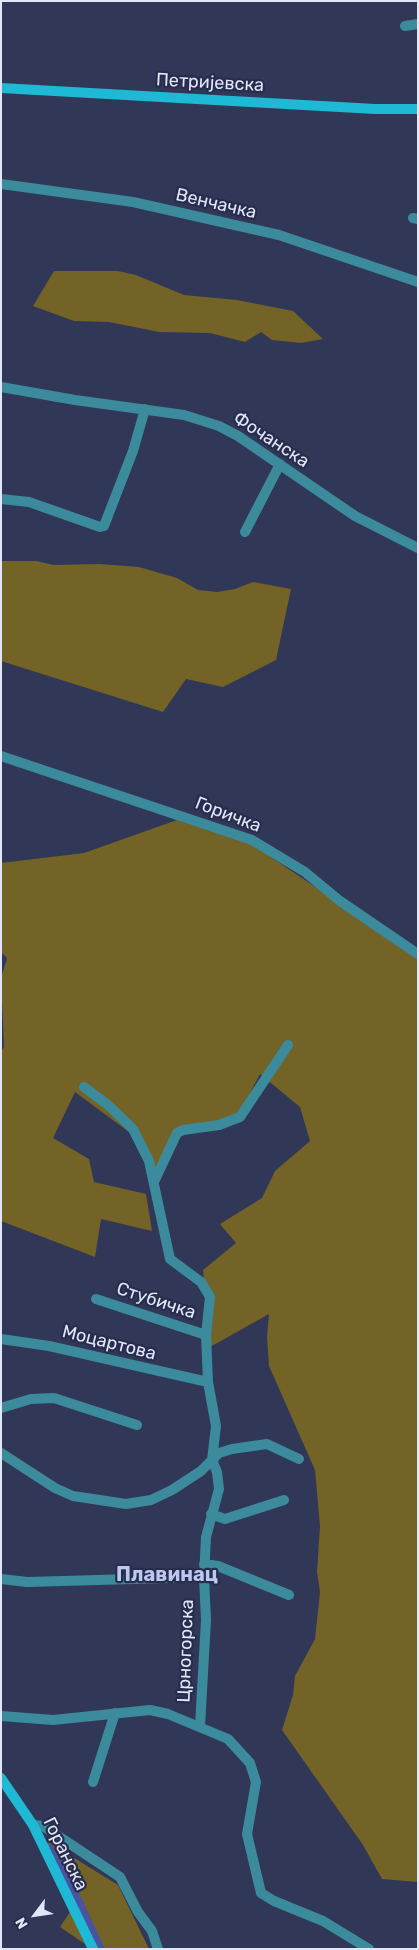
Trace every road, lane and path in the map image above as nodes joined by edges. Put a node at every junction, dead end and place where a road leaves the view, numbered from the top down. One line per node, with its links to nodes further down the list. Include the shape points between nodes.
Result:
1 (418, 24): 2 (street)
2 (405, 26)
3 (1, 88): 4 (main road, Петријевска)
4 (418, 109)
5 (1, 184): 6 (street, Венчачка, via 133,202 279,235)
6 (418, 282)
7 (1, 387): 8 (street, Фочанска)
8 (145, 409): 9 (street, Фочанска, via 184,415 219,426); 10 (street, via 133,451 104,526 29,502)
9 (280, 464): 11 (street); 12 (street, Фочанска, via 356,516)
10 (1, 499)
11 (245, 532)
12 (418, 548)
13 (1, 756): 14 (street, Горичка, via 252,840 306,872 340,901)
14 (418, 954)
15 (288, 1045): 17 (street, via 240,1117 177,1133)
16 (84, 1087): 17 (street, via 133,1129 145,1151)
17 (154, 1182): 19 (street, via 170,1259 201,1282 210,1296)
18 (96, 1299): 19 (street, Стубичка)
19 (206, 1335): 21 (street)
20 (1, 1339): 21 (street, Моцартова, via 49,1346)
21 (208, 1382): 26 (street, via 216,1418)
22 (1, 1408): 23 (street, via 38,1398 54,1398)
23 (137, 1425)
24 (1, 1453): 26 (street, via 47,1484 73,1496 126,1504 151,1500 172,1490 201,1472)
25 (300, 1459): 26 (street, via 272,1445 262,1444 223,1452)
26 (212, 1460): 28 (street, Црногорска, via 219,1482)
27 (284, 1500): 28 (street, via 225,1519)
28 (211, 1514): 29 (street, Црногорска)
29 (204, 1564): 30 (street, Црногорска); 32 (street, via 218,1566)
30 (204, 1577): 31 (street, via 26,1582); 35 (street, Црногорска, via 206,1620)
31 (1, 1579)
32 (289, 1595)
33 (115, 1714): 34 (street, via 53,1720); 35 (street, via 150,1710); 37 (street)
34 (1, 1716)
35 (200, 1726): 41 (street, via 236,1745 254,1772 256,1782 247,1834 261,1893 323,1921)
36 (1, 1778): 38 (main road, Горанска)
37 (93, 1782)
38 (33, 1825): 39 (main road, Горанска); 40 (street, via 43,1826 120,1876 138,1912 152,1931)
39 (93, 1949)
40 (158, 1949)
41 (369, 1949)

